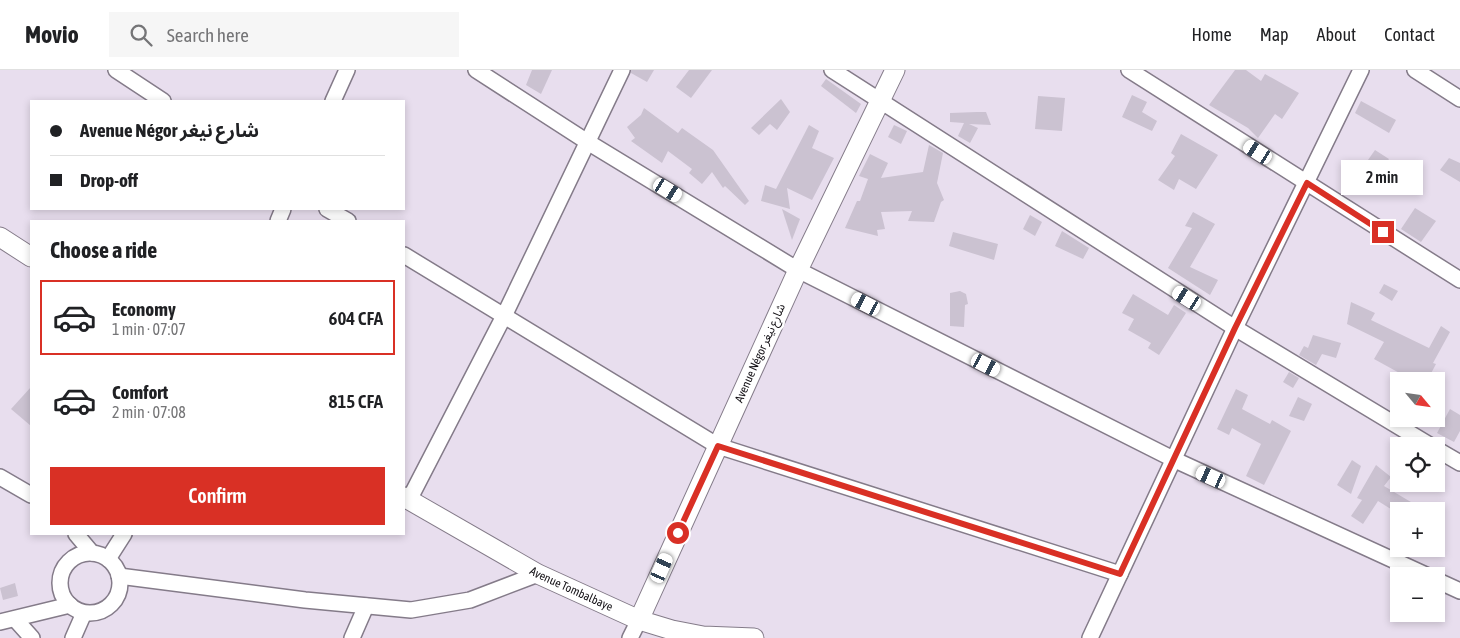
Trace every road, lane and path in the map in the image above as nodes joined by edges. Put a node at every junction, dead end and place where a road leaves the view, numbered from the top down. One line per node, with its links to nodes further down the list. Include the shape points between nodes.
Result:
1 (116, 70): 11 (street)
2 (347, 70): 12 (street)
3 (476, 70): 14 (street)
4 (622, 70): 14 (street)
5 (832, 70): 13 (street)
6 (895, 70): 13 (main road, Avenue Négor شارع نيغر)
7 (1129, 70): 15 (street)
8 (1361, 70): 15 (street)
9 (1415, 70): 10 (street)
10 (1460, 98)
11 (161, 100)
12 (333, 100)
13 (880, 103): 21 (main road, Avenue Négor شارع نيغر); 24 (street)
14 (586, 141): 21 (street); 23 (street)
15 (1307, 183): 22 (street); 24 (street)
16 (329, 210): 17 (street)
17 (346, 220)
18 (0, 237): 19 (main road)
19 (30, 256)
20 (405, 256): 23 (street)
21 (798, 270): 26 (main road, Avenue Négor شارع نيغر); 28 (street)
22 (1460, 280)
23 (504, 316): 26 (street); 32 (street)
24 (1235, 328): 25 (street); 28 (street)
25 (1416, 437)
26 (718, 446): 39 (street); 47 (main road, Avenue Négor شارع نيغر)
27 (1445, 455): 29 (street)
28 (1175, 460): 37 (street); 39 (street)
29 (1460, 463)
30 (0, 477): 31 (street)
31 (30, 494)
32 (406, 499): 38 (main road, Avenue Tombalbaye)
33 (77, 535): 35 (street)
34 (123, 535): 36 (street)
35 (92, 553): 36 (street); 43 (street, via 70,562 63,572 60,584)
36 (108, 559): 40 (street)
37 (1408, 567)
38 (538, 574): 44 (street, via 470,600 411,610); 47 (main road, Avenue Tombalbaye)
39 (1120, 574): 53 (street)
40 (119, 576): 44 (street); 45 (street, via 118,596 112,604 99,612)
41 (1445, 584): 42 (street)
42 (1460, 591)
43 (70, 605): 45 (street); 46 (street)
44 (366, 606): 50 (street)
45 (84, 613): 49 (street)
46 (7, 620): 48 (street)
47 (639, 620): 51 (street, Avenue Négor شارع نيغر); 52 (main road, Avenue Tombalbaye, via 703,636)
48 (32, 638)
49 (74, 638)
50 (352, 638)
51 (630, 638)
52 (754, 638)
53 (1090, 638)

